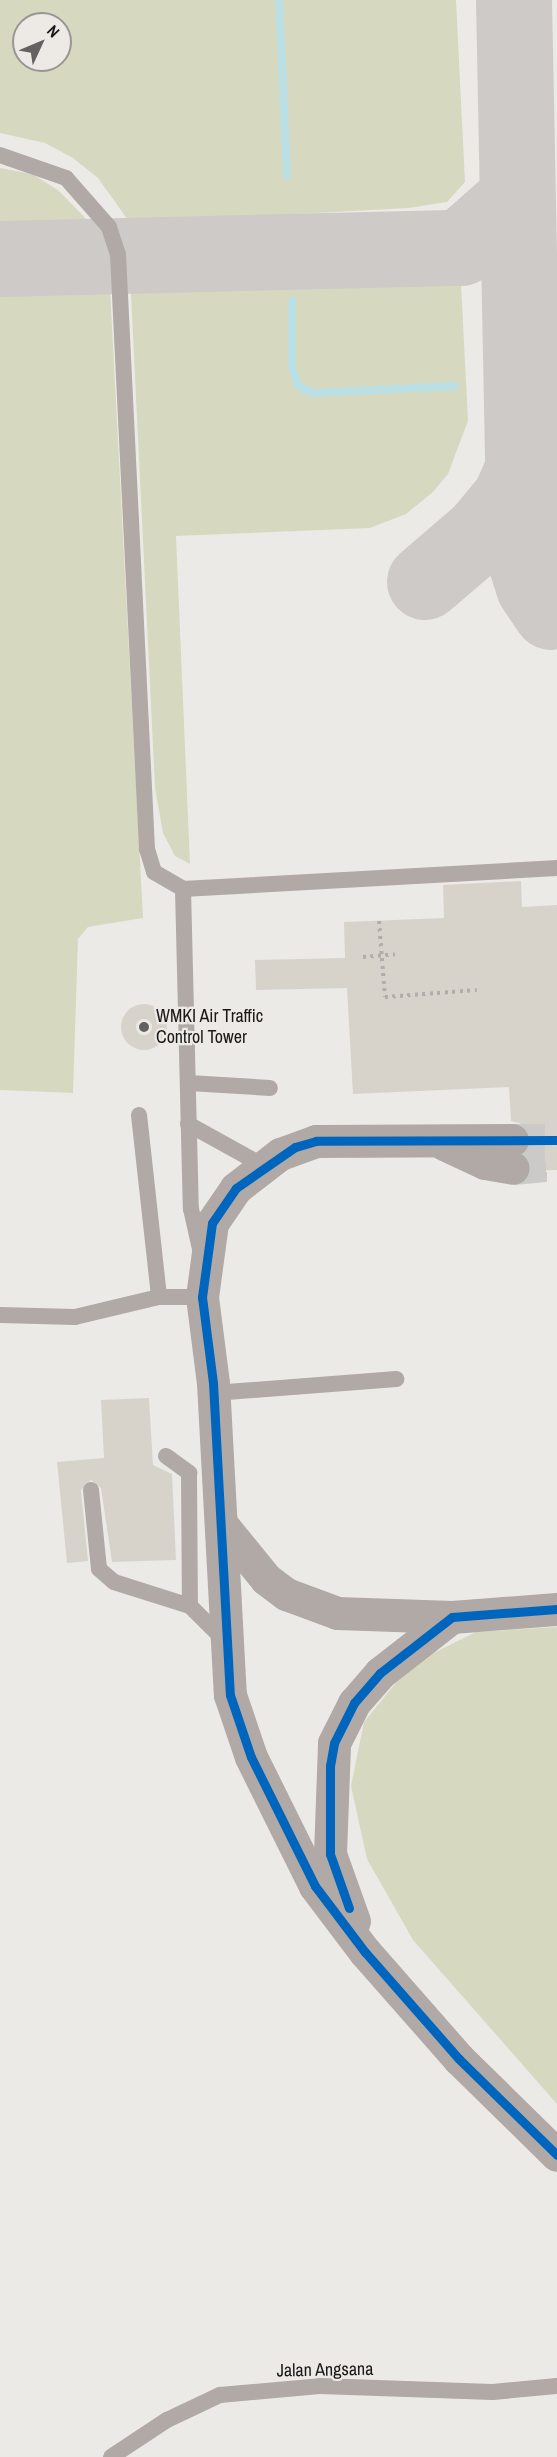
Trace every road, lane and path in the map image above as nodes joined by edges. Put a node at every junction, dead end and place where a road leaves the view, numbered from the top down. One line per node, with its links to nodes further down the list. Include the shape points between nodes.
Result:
1 (0, 155): 3 (lane, via 66,177 109,227 118,254 147,849 154,872)
2 (557, 868): 3 (lane)
3 (183, 889): 9 (lane)
4 (379, 921): 6 (path)
5 (395, 954): 6 (path)
6 (382, 955): 7 (path); 8 (path, via 385,997)
7 (363, 957)
8 (477, 990)
9 (189, 1083): 10 (lane); 12 (lane)
10 (270, 1088)
11 (140, 1115): 16 (lane)
12 (188, 1124): 14 (lane); 15 (lane, via 194,1231)
13 (512, 1154): 14 (street, via 434,1139 316,1141)
14 (262, 1165): 15 (street, via 236,1188 212,1223)
15 (203, 1259): 17 (street)
16 (159, 1297): 17 (lane); 18 (lane, via 75,1317)
17 (202, 1297): 20 (street)
18 (0, 1315)
19 (396, 1379): 20 (lane)
20 (214, 1393): 23 (street)
21 (166, 1456): 24 (lane, via 189,1473)
22 (91, 1491): 24 (lane, via 99,1569 114,1582)
23 (223, 1526): 26 (street, via 266,1580 309,1605 367,1616); 27 (street)
24 (190, 1606): 27 (lane)
25 (557, 1609): 26 (street)
26 (452, 1617): 28 (street, via 380,1673 354,1703 334,1743 330,1854)
27 (230, 1646): 28 (street, via 230,1695 281,1827 315,1886)
28 (365, 1952): 29 (street, via 459,2059)
29 (557, 2155)
30 (557, 2386): 31 (lane, Jalan Angsana, via 493,2392 320,2386 220,2395 167,2420)
31 (111, 2457)

